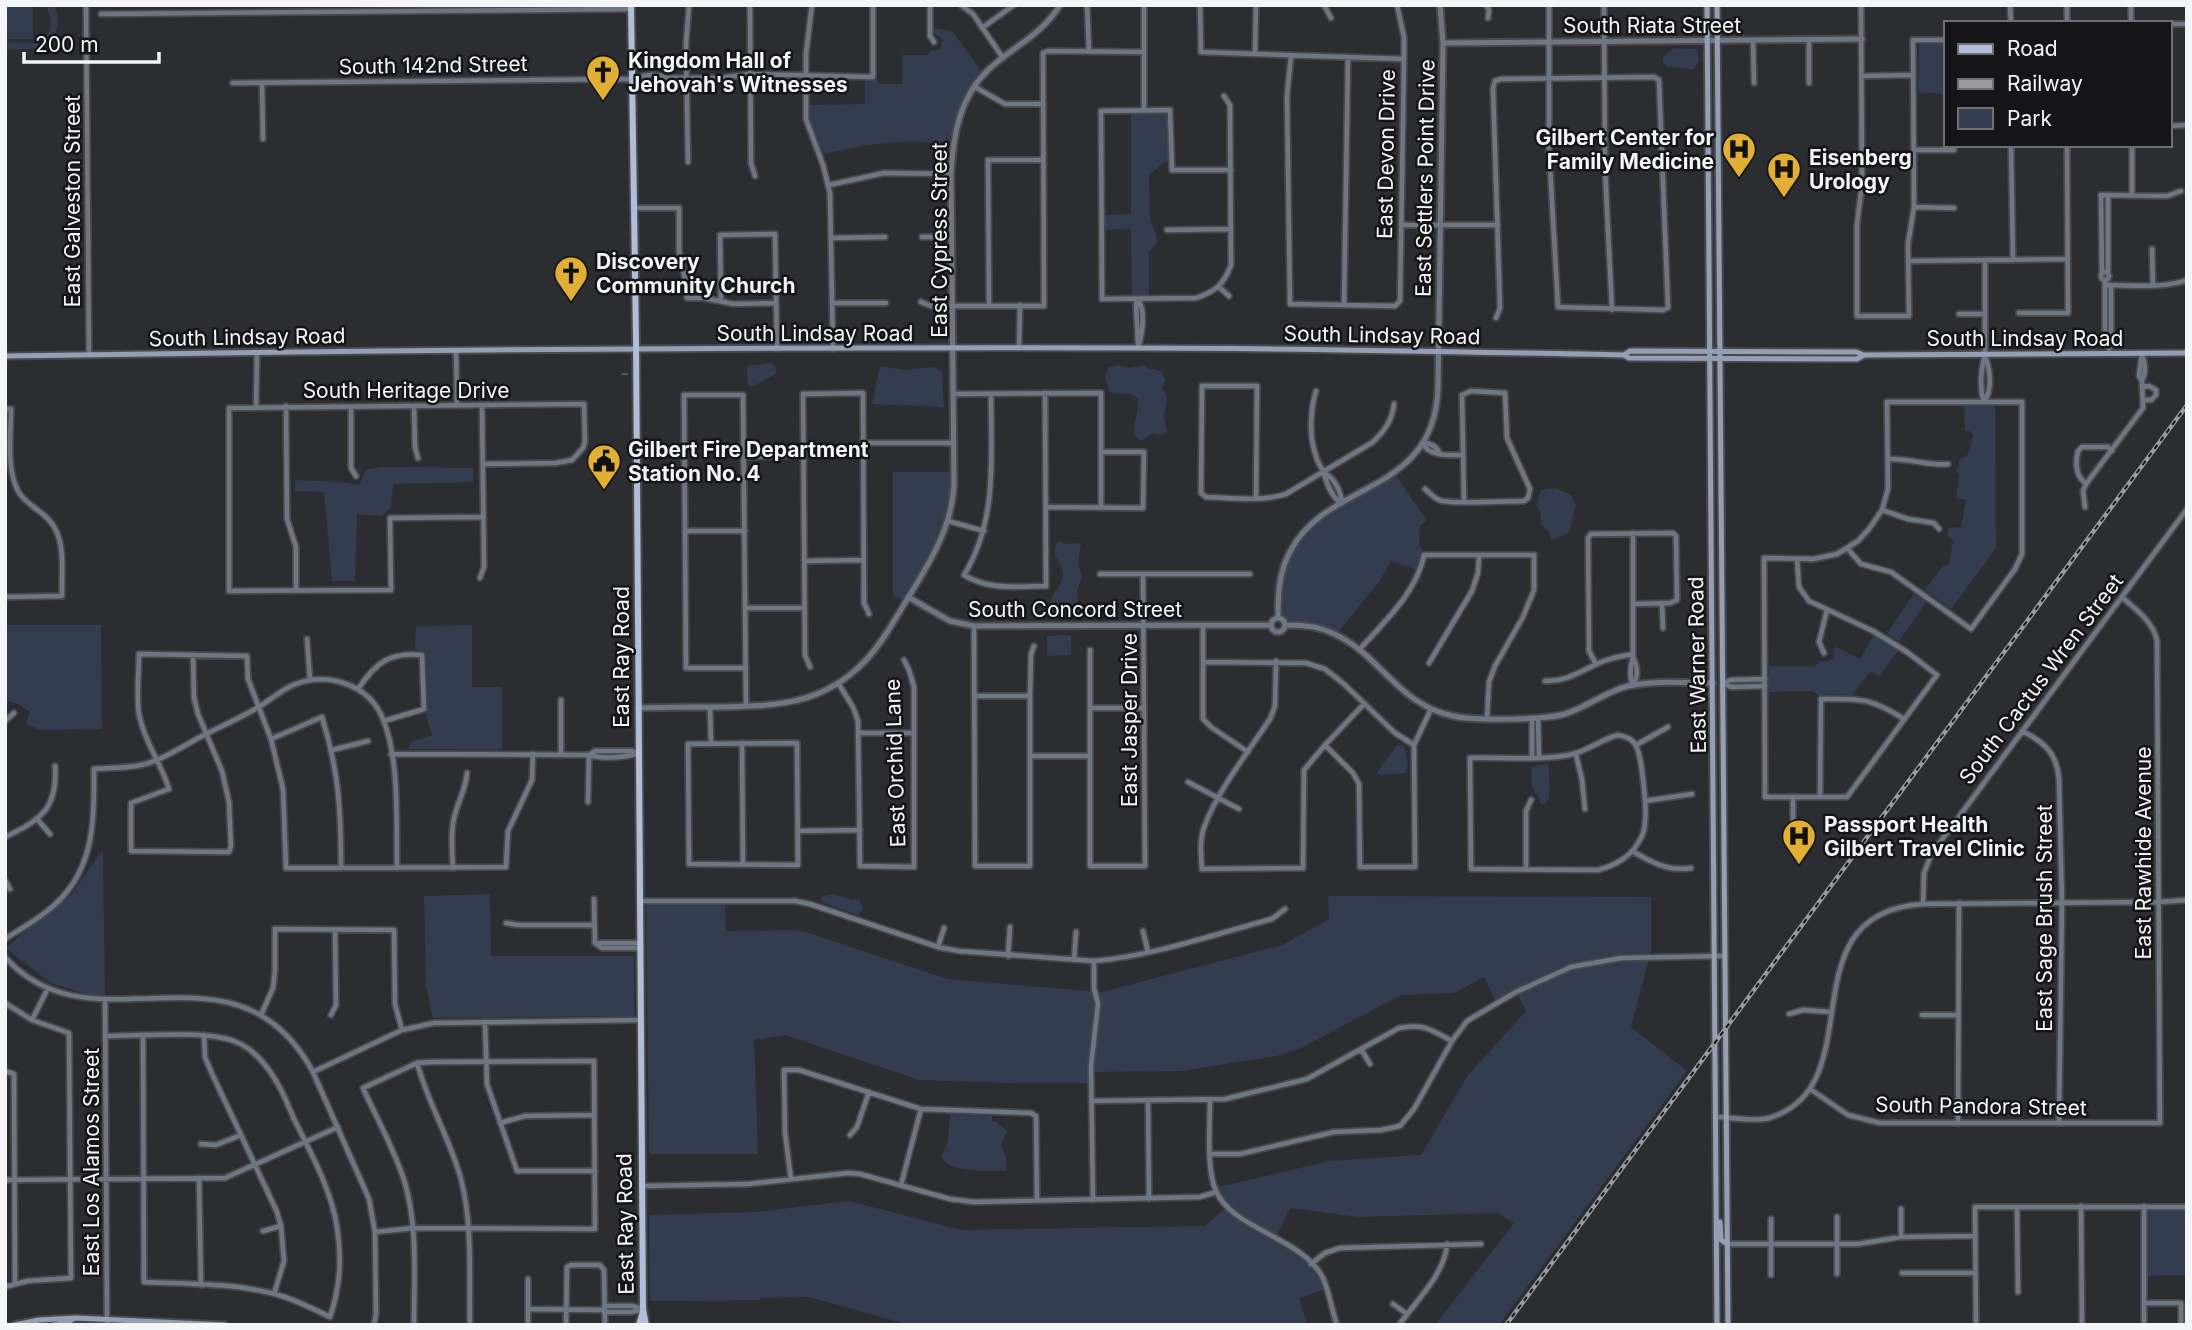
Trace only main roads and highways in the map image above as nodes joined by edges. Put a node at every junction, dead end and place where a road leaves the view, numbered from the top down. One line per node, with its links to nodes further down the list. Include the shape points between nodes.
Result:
1 (1707, 5): 4 (main road, East Warner Road)
2 (1717, 5): 5 (main road, East Warner Road)
3 (631, 7): 6 (main road, East Ray Road)
4 (1709, 219): 5 (main road); 7 (main road, East Warner Road)
5 (1719, 219): 8 (main road, East Warner Road)
6 (636, 349): 11 (main road, South Lindsay Road, via 1139,348); 13 (main road, South Lindsay Road); 23 (main road, East Ray Road)
7 (1710, 352): 8 (main road, South Lindsay Road); 11 (main road, South Lindsay Road, via 1630,351); 14 (main road, East Warner Road)
8 (1721, 352): 9 (main road, South Lindsay Road); 15 (main road, East Warner Road)
9 (1842, 352): 12 (main road, South Lindsay Road); 16 (main road)
10 (2187, 353): 12 (main road, South Lindsay Road)
11 (1624, 355): 14 (main road, South Lindsay Road)
12 (1864, 355): 16 (main road, South Lindsay Road)
13 (5, 356)
14 (1710, 359): 15 (main road, South Lindsay Road); 17 (main road, East Warner Road)
15 (1721, 359): 16 (main road, South Lindsay Road); 18 (main road, East Warner Road)
16 (1816, 359)
17 (1711, 492): 18 (main road); 19 (main road, East Warner Road)
18 (1721, 492): 20 (main road, East Warner Road)
19 (1716, 1164): 20 (main road); 21 (main road, East Warner Road)
20 (1727, 1164): 22 (main road, East Warner Road)
21 (1717, 1205): 22 (main road, via 1721,1240); 25 (main road, East Warner Road)
22 (1727, 1244): 24 (main road, East Warner Road)
23 (643, 1309): 31 (main road, East Ray Road); 32 (main road, East Ray Road)
24 (1728, 1310): 25 (main road); 34 (main road, East Warner Road)
25 (1717, 1311): 33 (main road, East Warner Road)
26 (73, 1318): 27 (main road); 28 (main road); 29 (main road)
27 (107, 1322): 30 (main road)
28 (18, 1324)
29 (54, 1325)
30 (225, 1325)
31 (639, 1325)
32 (646, 1325)
33 (1717, 1325)
34 (1728, 1325)

